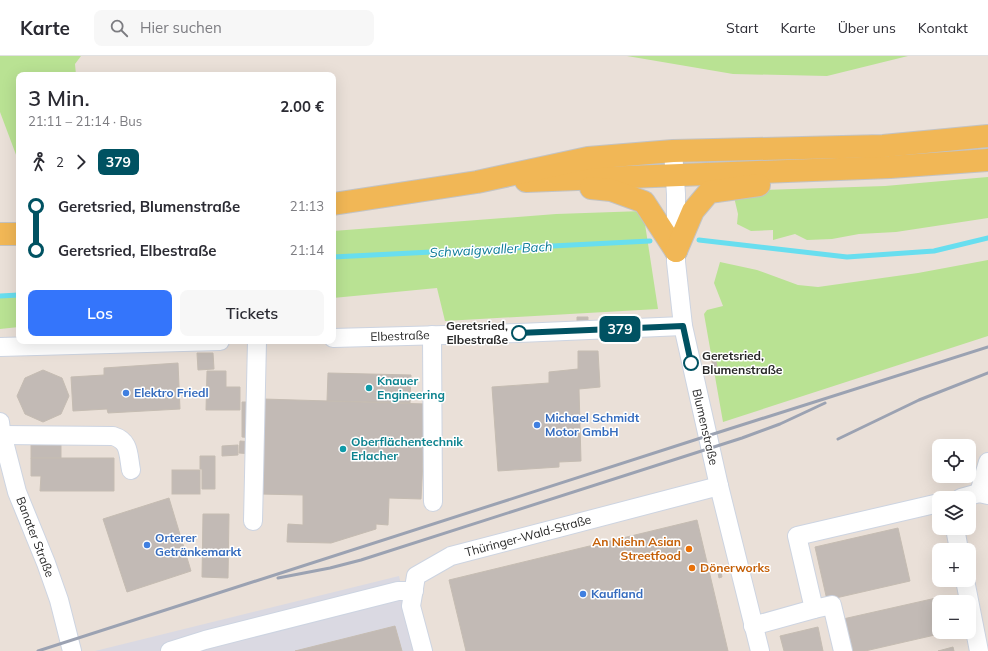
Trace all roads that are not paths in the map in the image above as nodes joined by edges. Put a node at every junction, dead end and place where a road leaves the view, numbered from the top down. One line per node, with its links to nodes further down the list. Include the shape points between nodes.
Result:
1 (988, 136): 2 (main road, via 883,146)
2 (673, 151): 5 (street, Blumenstraße); 7 (main road, via 588,158)
3 (988, 160): 4 (main road, via 890,168)
4 (807, 171): 5 (main road); 11 (main road, via 770,183 709,192 693,211)
5 (675, 176): 6 (main road); 11 (street, Blumenstraße)
6 (559, 180): 7 (main road); 11 (main road, via 576,187 611,190 644,202)
7 (477, 182): 8 (main road)
8 (336, 204)
9 (0, 234): 10 (main road)
10 (16, 234)
11 (676, 251): 12 (street, Blumenstraße)
12 (683, 326): 13 (street, Elbestraße); 21 (street, Blumenstraße)
13 (432, 335): 14 (street, Elbestraße); 23 (street)
14 (336, 338)
15 (110, 344): 17 (street)
16 (257, 344): 25 (street)
17 (0, 347)
18 (1, 428): 20 (street, via 112,436 123,440 126,445); 30 (street, Banater Straße, via 17,492 59,600)
19 (988, 462): 22 (street)
20 (132, 470)
21 (718, 486): 27 (street, Thüringer-Wald-Straße, via 451,556 416,576); 29 (street, Blumenstraße)
22 (985, 491)
23 (433, 502)
24 (932, 505): 28 (street, via 797,536)
25 (253, 521)
26 (966, 587): 35 (street)
27 (414, 591): 31 (street, via 398,591); 32 (street, Thüringer-Wald-Straße, via 412,606)
28 (814, 609): 29 (street); 34 (street, via 832,605)
29 (753, 626): 33 (street, Blumenstraße)
30 (72, 651)
31 (170, 651)
32 (423, 651)
33 (760, 651)
34 (843, 651)
35 (979, 651)

